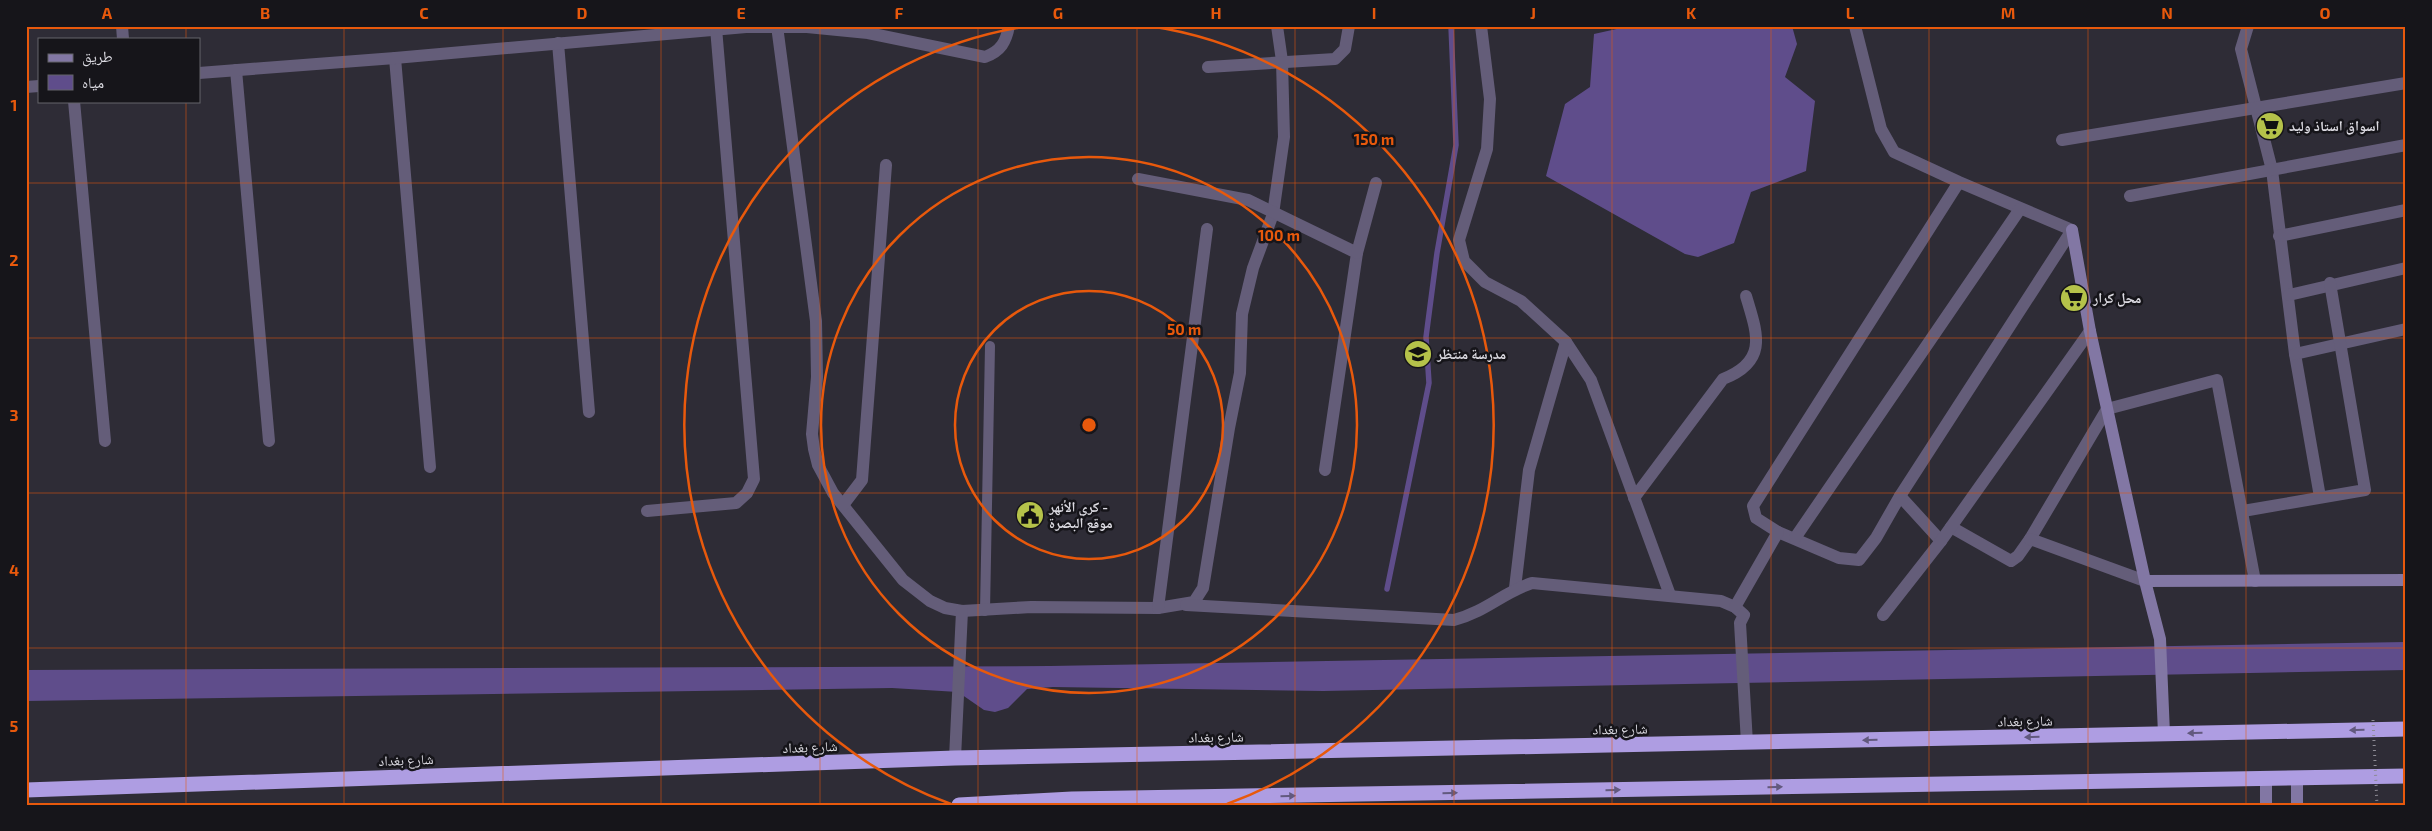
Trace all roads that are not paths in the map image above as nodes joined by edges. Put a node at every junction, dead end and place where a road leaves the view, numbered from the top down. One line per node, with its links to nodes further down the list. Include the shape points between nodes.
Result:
1 (777, 26): 2 (street, via 868,34 985,57 1005,42); 8 (street); 52 (street, via 816,321 814,450 824,479)
2 (1009, 26)
3 (1277, 26): 11 (street)
4 (1348, 26): 11 (street, via 1345,49 1335,59)
5 (1481, 26): 39 (street, via 1490,99 1487,149 1459,240 1464,261 1485,282 1521,301)
6 (1855, 26): 23 (street, via 1881,129 1894,152)
7 (2248, 26): 17 (street, via 2242,49)
8 (716, 28): 9 (street); 53 (street, via 754,479 747,493 736,503)
9 (558, 43): 10 (street); 44 (street)
10 (396, 58): 13 (street); 47 (street)
11 (1282, 61): 12 (street); 28 (street, via 1284,137)
12 (1208, 67)
13 (236, 70): 14 (street); 46 (street)
14 (200, 73)
15 (2406, 83): 17 (street)
16 (74, 102): 45 (street)
17 (2255, 109): 18 (street); 21 (street)
18 (2062, 140)
19 (2406, 144): 21 (street)
20 (886, 165): 52 (street, via 862,480)
21 (2272, 170): 25 (street); 31 (street)
22 (1138, 179): 28 (street, via 1248,200)
23 (1959, 182): 26 (street); 56 (street, via 1753,506 1756,518)
24 (1376, 183): 32 (street)
25 (2130, 196)
26 (2020, 209): 30 (street); 57 (street)
27 (2406, 210): 31 (street)
28 (1273, 214): 32 (street); 65 (street, via 1253,268 1244,306 1240,373 1204,588 1194,602)
29 (1207, 229): 67 (street)
30 (2072, 230): 38 (street); 49 (street)
31 (2279, 236): 35 (street)
32 (1358, 254): 48 (street)
33 (2406, 268): 34 (street)
34 (2330, 284): 35 (street); 40 (street)
35 (2289, 295): 42 (street)
36 (1746, 296): 50 (street, via 1758,335 1755,352 1738,374 1723,379)
37 (2406, 329): 40 (street)
38 (2090, 331): 43 (street); 55 (street)
39 (1566, 342): 50 (street, via 1591,380); 63 (street, via 1529,470)
40 (2339, 343): 42 (street); 51 (street, via 2365,490)
41 (990, 346): 69 (lane)
42 (2295, 354): 51 (street)
43 (2107, 409): 54 (street, via 2217,380); 58 (street); 61 (street)
44 (589, 412)
45 (105, 441)
46 (269, 442)
47 (430, 467)
48 (1326, 470)
49 (1900, 496): 57 (street, via 1859,560 1839,558); 59 (street)
50 (1634, 498): 64 (street)
51 (2320, 498): 54 (street)
52 (843, 505): 68 (street, via 916,592 945,608)
53 (648, 511)
54 (2242, 511): 62 (street)
55 (1951, 527): 58 (street, via 2011,561); 59 (street)
56 (1778, 532): 57 (street); 66 (street)
57 (1795, 538)
58 (2030, 539): 61 (street)
59 (1941, 541): 70 (street)
60 (2406, 580): 62 (street)
61 (2144, 581): 62 (street); 72 (street, via 2160,640)
62 (2255, 581)
63 (1515, 588): 64 (street, via 1532,582); 65 (street, via 1493,605 1454,620)
64 (1670, 595): 66 (street, via 1721,601)
65 (1186, 605): 67 (street)
66 (1735, 607): 73 (street, via 1744,616 1740,622)
67 (1158, 608): 69 (street, via 1031,607)
68 (962, 611): 69 (street); 74 (street)
69 (985, 611)
70 (1883, 615)
71 (2406, 729): 72 (highway, شارع بغداد, one-way to 72)
72 (2164, 734): 73 (highway, شارع بغداد, one-way to 73)
73 (1747, 743): 74 (highway, شارع بغداد)
74 (955, 758): 78 (highway, شارع بغداد)
75 (2406, 776): 76 (highway)
76 (2297, 778): 77 (highway); 83 (street)
77 (2266, 779): 79 (highway, one-way to 77); 82 (street)
78 (26, 790)
79 (1335, 800): 80 (highway, one-way to 79)
80 (1072, 802): 81 (highway)
81 (959, 805)
82 (2266, 805)
83 (2297, 805)

